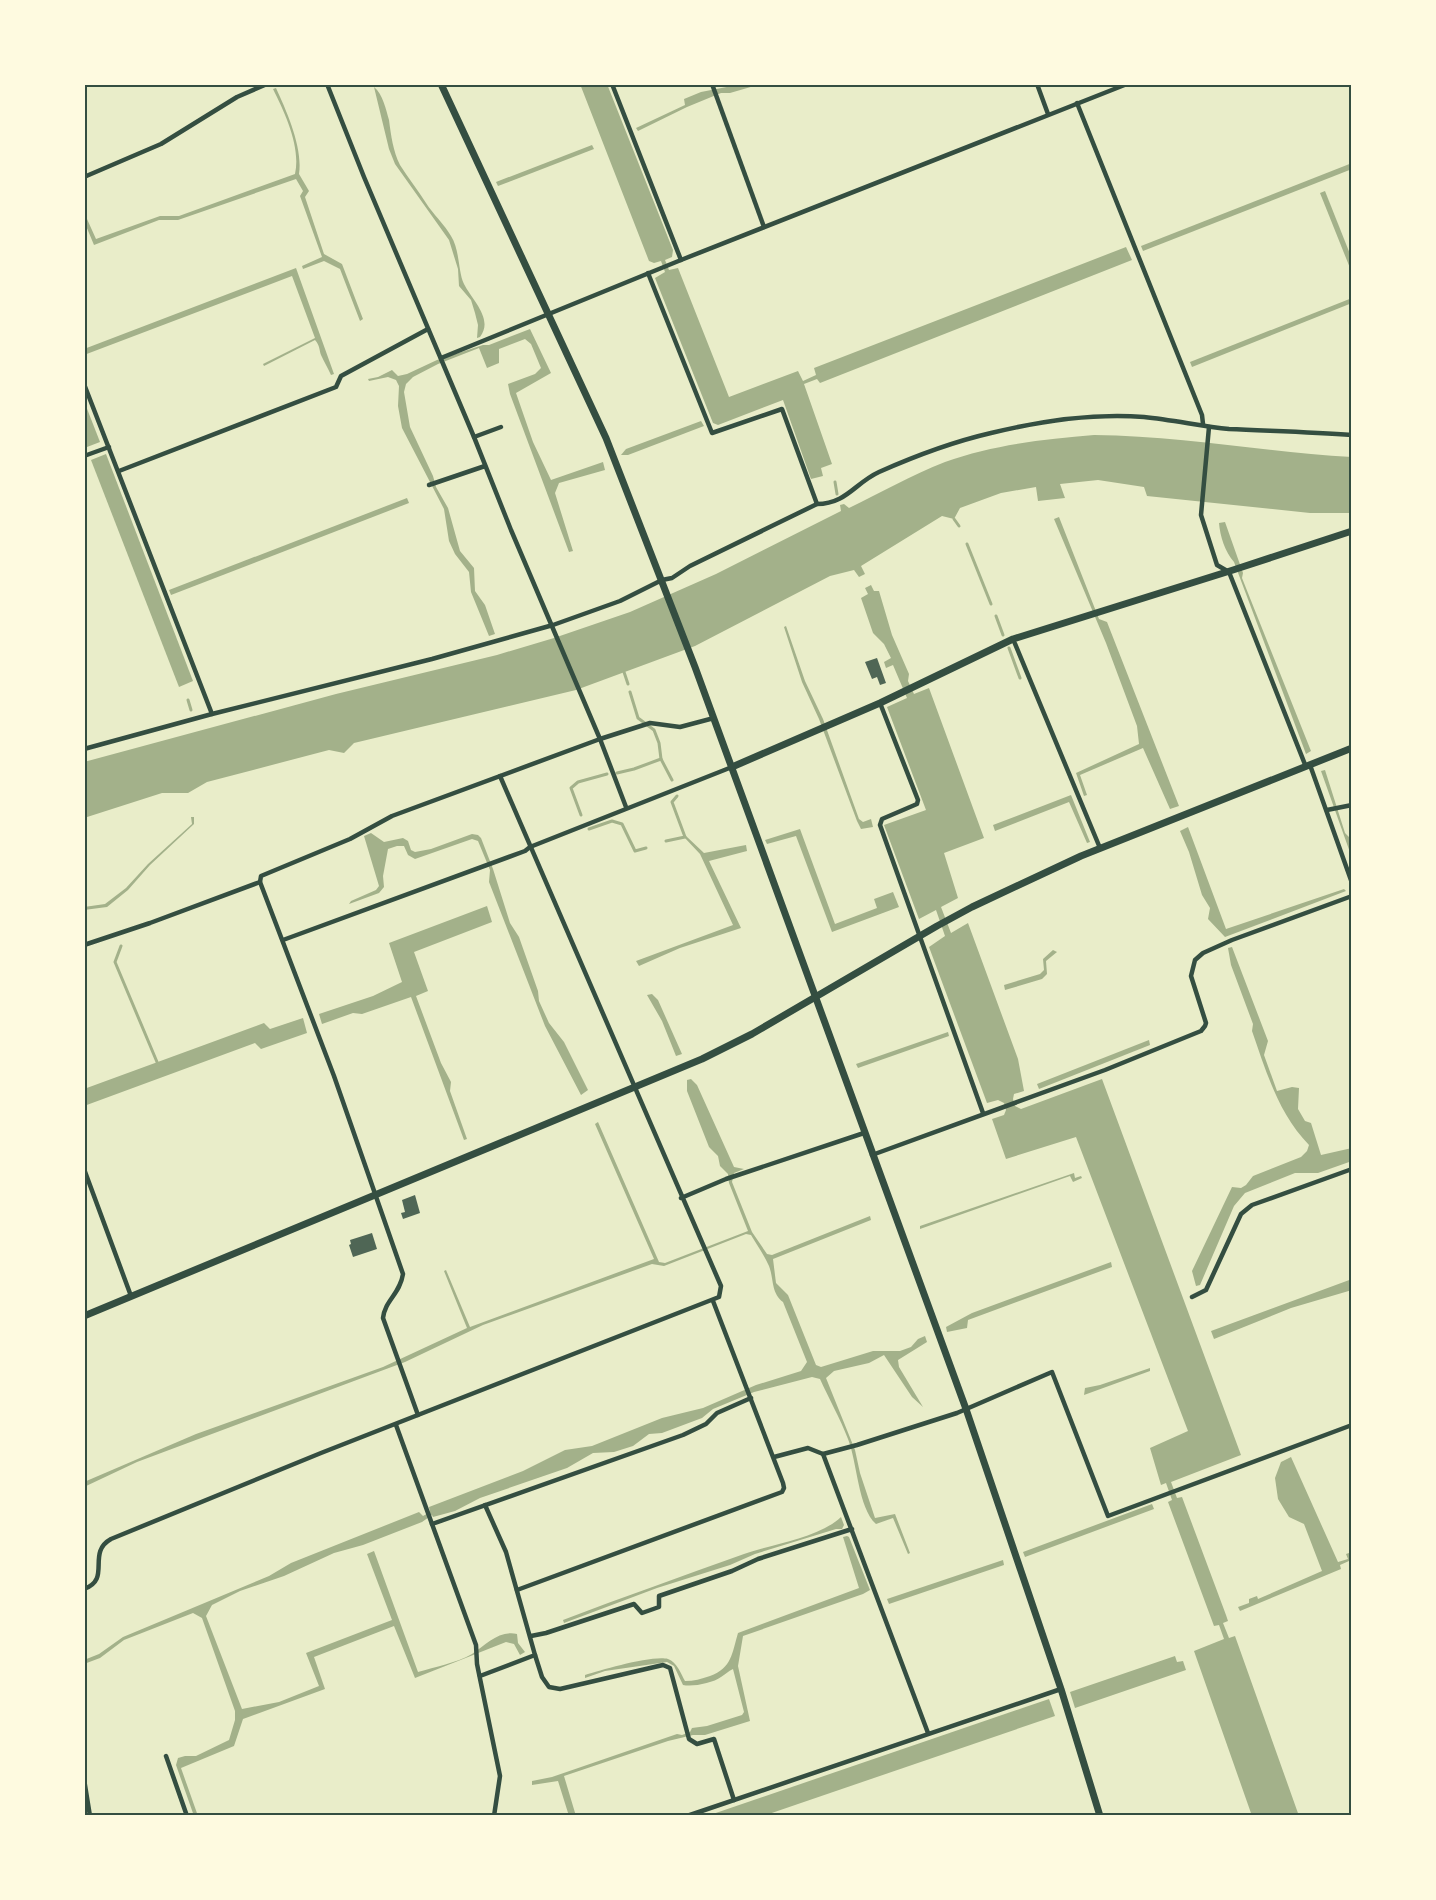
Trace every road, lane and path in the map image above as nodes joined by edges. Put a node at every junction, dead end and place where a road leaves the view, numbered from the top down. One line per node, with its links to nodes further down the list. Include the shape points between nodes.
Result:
1 (267, 84): 10 (street, via 237,97 161,144)
2 (327, 84): 15 (street)
3 (441, 84): 14 (main road)
4 (612, 84): 12 (street)
5 (1036, 84): 9 (street)
6 (1127, 84): 8 (street)
7 (713, 86): 11 (street)
8 (1077, 103): 9 (street); 18 (street)
9 (1048, 114): 11 (street)
10 (84, 177)
11 (764, 227): 12 (street)
12 (681, 260): 13 (street)
13 (648, 273): 14 (street); 27 (street, via 712,433 782,409)
14 (548, 315): 16 (street); 30 (main road, via 606,438)
15 (428, 329): 16 (street); 25 (street, via 341,376 336,387)
16 (442, 361): 21 (street)
17 (84, 384): 22 (street)
18 (1206, 425): 20 (street); 27 (street, via 1142,417 1047,421 1012,428 939,447 876,473 848,496 830,504); 29 (street, via 1201,515 1217,565)
19 (501, 427): 21 (street)
20 (1352, 435)
21 (474, 436): 24 (street)
22 (109, 447): 23 (street); 25 (street)
23 (84, 456)
24 (485, 466): 26 (street); 31 (street)
25 (119, 471): 34 (street)
26 (429, 485)
27 (817, 504): 30 (street)
28 (1352, 531): 29 (main road)
29 (1231, 571): 32 (main road); 39 (street)
30 (662, 580): 31 (street); 35 (main road)
31 (554, 627): 34 (street); 36 (street)
32 (1014, 639): 33 (main road); 46 (street)
33 (880, 703): 40 (main road); 50 (street, via 918,800 882,819 880,825)
34 (212, 714): 38 (street)
35 (714, 718): 36 (street, via 680,727 650,723); 40 (main road)
36 (600, 739): 41 (street); 43 (street)
37 (1352, 748): 39 (main road)
38 (84, 749)
39 (1308, 766): 44 (street); 46 (main road)
40 (732, 767): 43 (street); 53 (main road)
41 (500, 776): 45 (street); 47 (street, via 392,816 261,876)
42 (1352, 805): 44 (street)
43 (626, 807): 45 (street)
44 (1327, 810): 48 (street)
45 (530, 847): 51 (street); 54 (street)
46 (1100, 848): 50 (main road)
47 (260, 882): 51 (street); 52 (street)
48 (1352, 884)
49 (1352, 896): 55 (street, via 1232,940 1195,960 1191,976 1206,1023 1201,1030 1105,1070)
50 (920, 936): 53 (main road); 55 (street)
51 (284, 940): 60 (street)
52 (84, 945)
53 (815, 998): 54 (main road, via 702,1059); 56 (main road)
54 (633, 1087): 60 (main road); 61 (street)
55 (983, 1113): 57 (street)
56 (864, 1133): 57 (main road); 61 (street)
57 (872, 1155): 67 (main road)
58 (84, 1169): 62 (street)
59 (1352, 1169): 63 (street, via 1252,1205 1241,1214 1206,1290)
60 (374, 1194): 62 (main road); 68 (street, via 403,1274 401,1286 384,1309 383,1318)
61 (681, 1198): 64 (street, via 721,1286 719,1297)
62 (131, 1296): 65 (main road)
63 (1192, 1297)
64 (713, 1301): 66 (street); 68 (street)
65 (84, 1316)
66 (751, 1396): 72 (street); 73 (street, via 683,1435)
67 (966, 1409): 70 (street, via 1053,1372 1108,1516); 71 (street); 81 (main road)
68 (418, 1415): 69 (street)
69 (396, 1425): 74 (street); 76 (street, via 111,1539 101,1546 98,1555 98,1578)
70 (1352, 1425)
71 (823, 1454): 72 (street, via 808,1448); 75 (street)
72 (774, 1457): 77 (street, via 782,1492)
73 (485, 1504): 74 (street); 77 (street)
74 (431, 1521): 80 (street, via 476,1645)
75 (852, 1529): 78 (street, via 659,1596 659,1607 642,1613 634,1604); 82 (street)
76 (84, 1589)
77 (517, 1590): 78 (street)
78 (531, 1636): 79 (street)
79 (535, 1655): 80 (street); 85 (street, via 549,1687 560,1689 663,1665 670,1668 689,1739 697,1744 714,1739)
80 (480, 1676): 88 (street, via 500,1776)
81 (1061, 1689): 82 (street); 90 (main road)
82 (928, 1733): 85 (street)
83 (166, 1756): 87 (street)
84 (84, 1779): 86 (street)
85 (734, 1800): 89 (street)
86 (90, 1816)
87 (187, 1816)
88 (493, 1816)
89 (687, 1816)
90 (1100, 1816)

